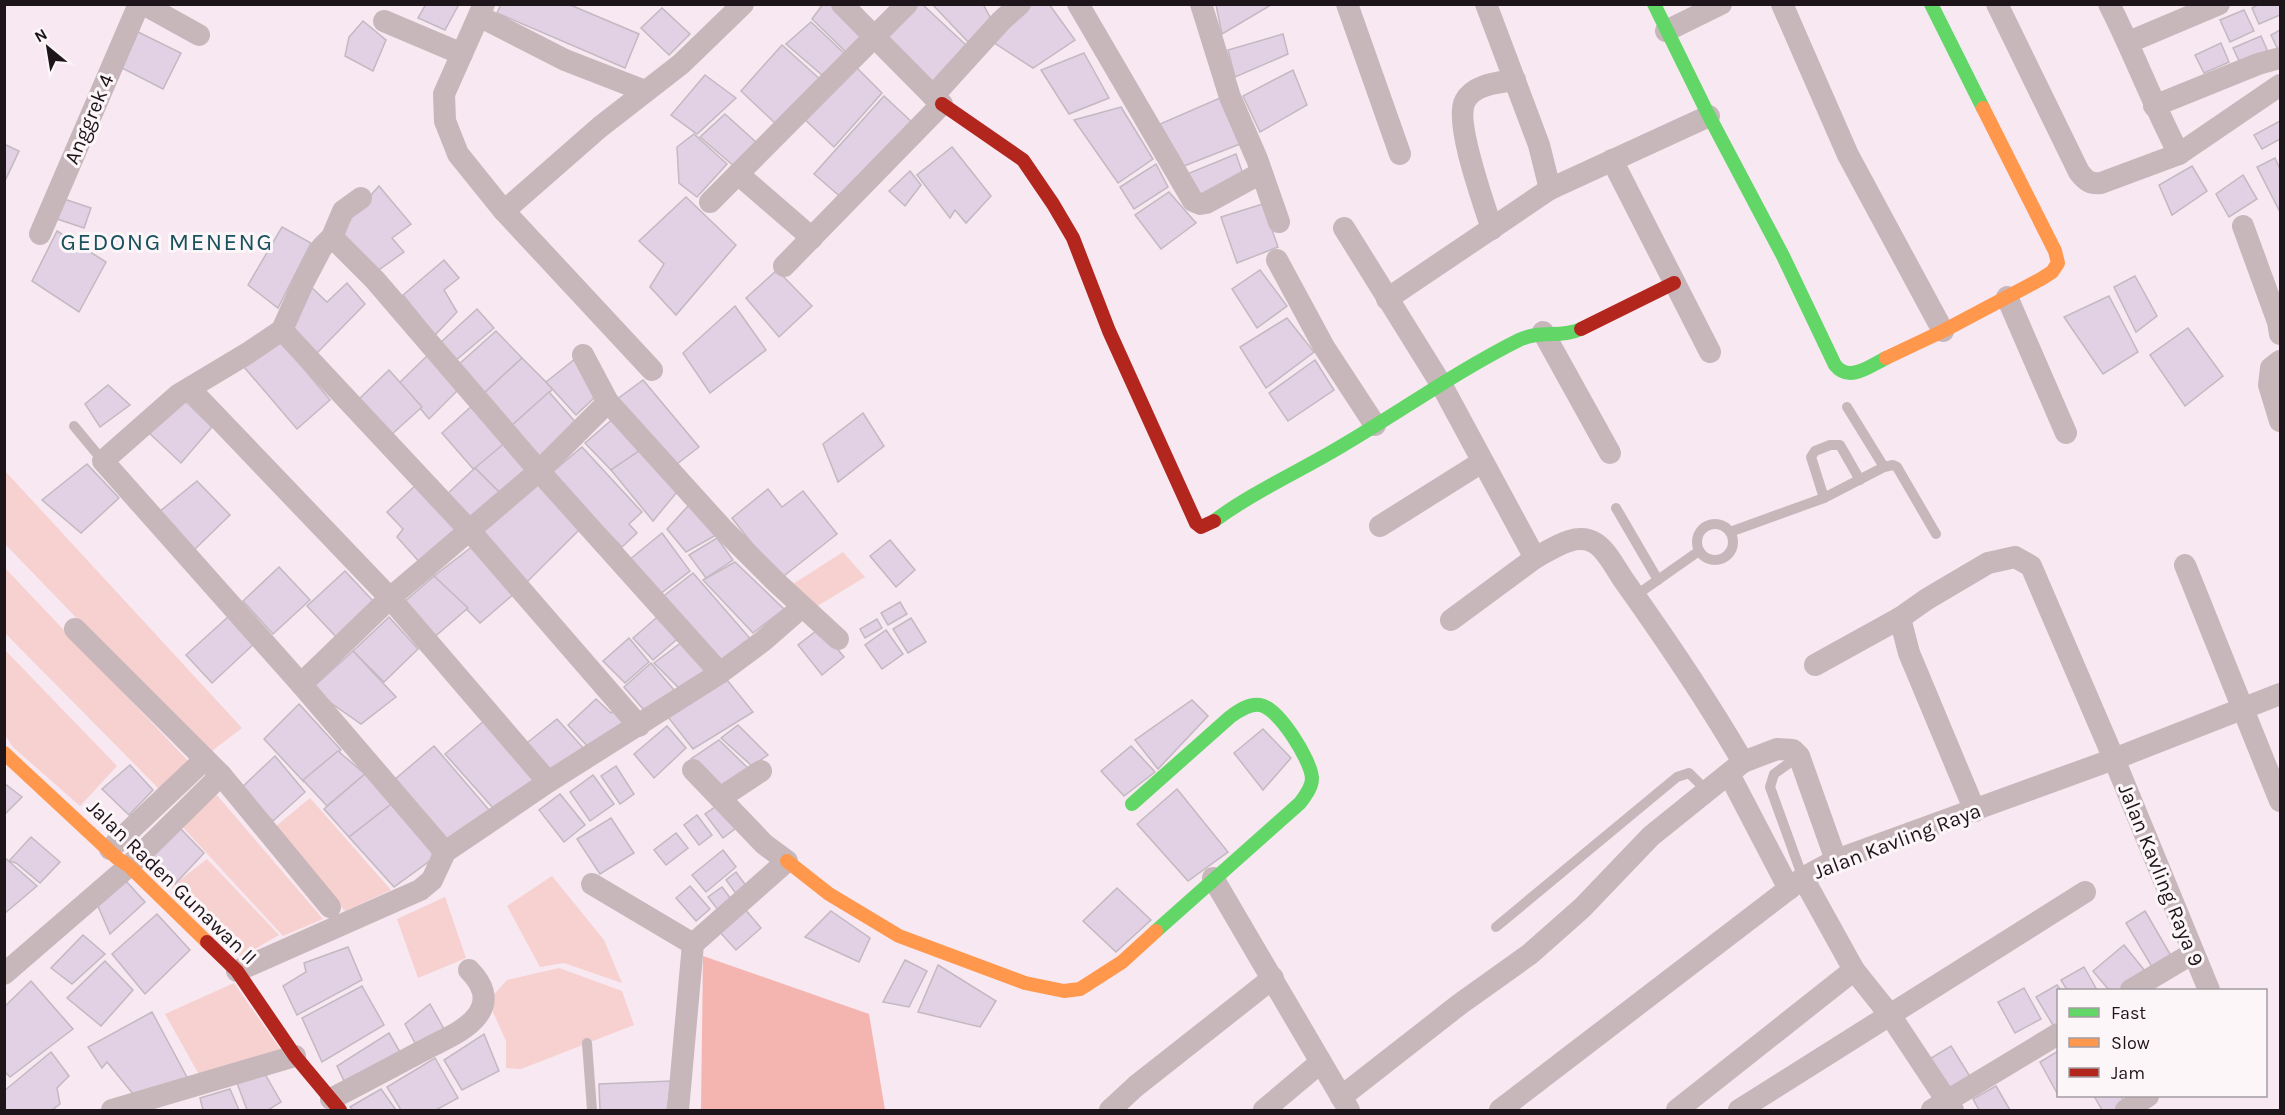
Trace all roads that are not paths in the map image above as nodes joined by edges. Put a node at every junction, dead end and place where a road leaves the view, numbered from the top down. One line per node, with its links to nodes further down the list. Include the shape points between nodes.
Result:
1 (141, 4): 21 (street); 45 (street, Anggrek 4)
2 (743, 4): 28 (street, via 681,64)
3 (842, 4): 22 (street)
4 (907, 4): 22 (street)
5 (1020, 4): 18 (street)
6 (1078, 4): 35 (street, via 1194,201 1206,203)
7 (1201, 4): 35 (street, via 1230,97)
8 (1347, 4): 32 (street)
9 (1486, 4): 26 (street)
10 (1654, 4): 20 (street)
11 (1721, 4): 20 (street)
12 (1782, 4): 54 (street, via 1848,155)
13 (1931, 4): 51 (street, via 2058,258 2052,272)
14 (2109, 4): 23 (street)
15 (2219, 4): 23 (street)
16 (2002, 6): 33 (street, via 2085,180 2101,183)
17 (481, 10): 24 (street); 28 (street, via 565,60)
18 (997, 13): 29 (street)
19 (384, 21): 24 (street)
20 (1666, 31): 31 (street)
21 (199, 35)
22 (874, 37): 29 (street); 36 (street)
23 (2128, 42): 30 (street)
24 (462, 54): 40 (street, via 444,94 445,121 458,154)
25 (2280, 58): 30 (street)
26 (1515, 80): 37 (street); 44 (street, via 1482,86 1462,108 1463,131)
27 (2280, 85): 33 (street)
28 (645, 92): 40 (street)
29 (937, 100): 47 (street); 66 (street, via 1023,160 1053,204 1073,238 1109,331 1196,523 1210,524 1234,506)
30 (2154, 106): 33 (street)
31 (1709, 116): 34 (street); 54 (street, via 1783,255 1838,370 1853,374 1865,370)
32 (1400, 154)
33 (2179, 154)
34 (1612, 160): 37 (street); 50 (street)
35 (1261, 173): 41 (street)
36 (738, 174): 39 (street); 47 (street)
37 (1550, 189): 44 (street)
38 (361, 198): 46 (street, via 343,211)
39 (710, 202)
40 (504, 211): 60 (street)
41 (1279, 222)
42 (2243, 226): 56 (street)
43 (1344, 228): 52 (street)
44 (1491, 229): 52 (street)
45 (40, 234)
46 (332, 237): 53 (street, via 322,247); 73 (street, via 375,280)
47 (812, 238): 49 (street)
48 (1277, 260): 66 (street, via 1324,347)
49 (784, 266)
50 (1674, 283): 55 (street, via 1577,331); 57 (street)
51 (2007, 297): 54 (street); 68 (street)
52 (1387, 299): 61 (street)
53 (282, 330): 62 (street); 78 (street)
54 (1943, 330)
55 (1543, 332): 61 (street, via 1530,334); 69 (street)
56 (2280, 334)
57 (1710, 352)
58 (583, 355): 63 (street)
59 (2280, 361): 65 (street, via 2271,368 2269,385)
60 (652, 370)
61 (1441, 384): 66 (street); 71 (street)
62 (190, 390): 70 (street, via 178,395); 86 (street)
63 (608, 402): 73 (street); 87 (street, via 722,528)
64 (1847, 407): 72 (lane)
65 (2280, 421)
66 (1375, 425)
67 (74, 426): 70 (lane)
68 (2066, 433)
69 (1610, 453)
70 (103, 461): 94 (street)
71 (1482, 462): 77 (street); 82 (street)
72 (1884, 467): 74 (lane); 80 (lane, via 1896,467)
73 (539, 471): 78 (street); 93 (street)
74 (1860, 480): 75 (lane); 75 (lane, via 1839,445 1815,451 1812,464)
75 (1824, 498): 79 (lane)
76 (1616, 508): 84 (lane)
77 (1380, 526)
78 (470, 531): 86 (street); 97 (street)
79 (1731, 532): 81 (lane, via 1733,546 1725,557 1711,560); 81 (lane, via 1719,524 1706,526 1697,538)
80 (1936, 534)
81 (1700, 551): 84 (lane)
82 (1535, 558): 85 (street, via 1571,540 1595,543); 89 (street)
83 (2185, 566): 96 (street)
84 (1658, 580): 85 (lane)
85 (1635, 596): 102 (street, via 1718,719)
86 (390, 598): 94 (street); 105 (street)
87 (802, 607): 91 (street); 93 (street)
88 (1900, 618): 92 (street, Jalan Kavling Raya 9); 100 (street, Jalan Kavling Raya 9, via 1988,563 2015,557 2031,566); 110 (street, via 1909,653)
89 (1451, 620)
90 (75, 628): 101 (street)
91 (838, 639)
92 (1815, 665)
93 (720, 673): 97 (street)
94 (301, 684): 112 (street)
95 (2280, 694): 96 (street, Jalan Kavling Raya)
96 (2244, 707): 100 (street, Jalan Kavling Raya); 108 (street)
97 (639, 726): 105 (street)
98 (4, 753): 111 (street, Jalan Raden Gunawan II)
99 (1799, 756): 102 (street, via 1793,750 1778,749); 113 (street); 117 (lane, via 1774,774 1770,787)
100 (2114, 759): 110 (street, Jalan Kavling Raya); 123 (street, Jalan Kavling Raya 9)
101 (213, 767): 111 (street); 115 (street); 120 (street)
102 (1736, 768): 106 (street); 117 (street)
103 (693, 770): 107 (street)
104 (761, 771): 107 (street)
105 (548, 782): 112 (street)
106 (1707, 791): 121 (lane, via 1689,773 1677,777); 137 (street, via 1651,836 1582,908 1530,954 1460,1004)
107 (720, 798): 114 (street, via 764,844)
108 (2280, 801)
109 (1132, 804): 116 (street, via 1241,709 1263,705 1272,712 1310,766 1312,781 1300,804)
110 (1975, 811): 113 (street, Jalan Kavling Raya)
111 (110, 849): 115 (street, Jalan Raden Gunawan II)
112 (445, 852): 125 (street, via 432,880 420,890)
113 (1836, 860): 117 (street, Jalan Kavling Raya)
114 (787, 861): 116 (street, via 829,894 899,936 1025,983 1064,991 1080,989 1122,962); 122 (street)
115 (129, 866): 124 (street); 125 (street, Jalan Raden Gunawan II)
116 (1214, 878): 128 (street)
117 (1796, 883): 127 (street); 145 (street, Jalan Kavling Raya)
118 (592, 884): 122 (street)
119 (2085, 892): 131 (street)
120 (330, 907)
121 (1496, 927)
122 (693, 944): 142 (street)
123 (2193, 953): 129 (street); 130 (street, Jalan Kavling Raya 9)
124 (8, 963)
125 (237, 970): 134 (street, Jalan Raden Gunawan II)
126 (470, 970): 138 (street, via 480,981 483,996 473,1021)
127 (1854, 970): 131 (street); 146 (street)
128 (1273, 978): 135 (street); 143 (street)
129 (2133, 989)
130 (2209, 989)
131 (1890, 1015): 139 (street); 147 (street)
132 (2057, 1035): 139 (street)
133 (587, 1043): 141 (lane)
134 (296, 1056): 138 (street, Jalan Raden Gunawan II); 140 (street)
135 (1321, 1062): 137 (street); 144 (street)
136 (2145, 1097): 148 (street)
137 (1345, 1104)
138 (336, 1105)
139 (1944, 1107)
140 (112, 1110)
141 (592, 1110)
142 (678, 1110)
143 (1110, 1110)
144 (1264, 1110)
145 (1500, 1110)
146 (1677, 1110)
147 (1738, 1110)
148 (2126, 1110)

